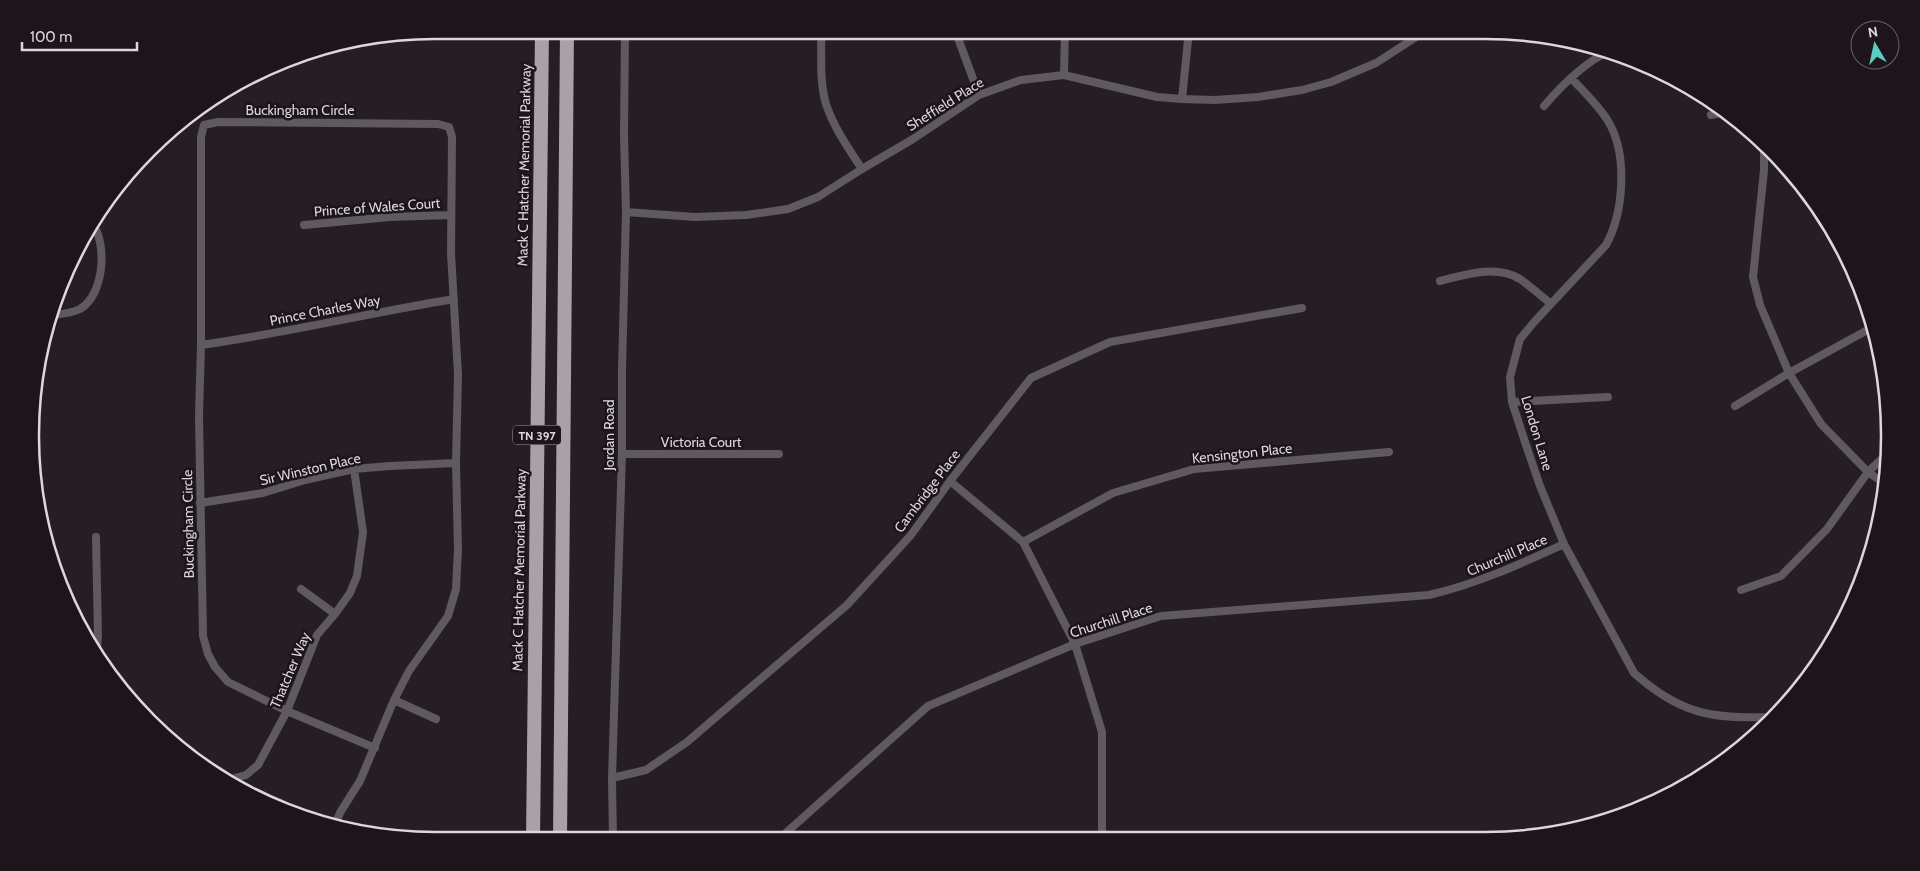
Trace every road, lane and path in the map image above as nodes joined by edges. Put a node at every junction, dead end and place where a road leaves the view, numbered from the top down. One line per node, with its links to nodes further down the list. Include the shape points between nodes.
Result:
1 (542, 39): 60 (highway, Mack C Hatcher Memorial Parkway / TN 397)
2 (567, 39): 61 (highway, TN 397)
3 (626, 39): 19 (street, Jordan Road)
4 (821, 39): 18 (street, via 826,103 844,142)
5 (958, 39): 12 (street)
6 (1065, 39): 10 (street)
7 (1188, 39): 13 (street)
8 (1414, 39): 13 (street, Sheffield Place, via 1376,63 1302,90 1258,97)
9 (1600, 56): 11 (street)
10 (1064, 75): 12 (street, Sheffield Place, via 1021,80); 13 (street, Sheffield Place, via 1157,97)
11 (1572, 79): 14 (street); 25 (street, London Lane, via 1608,120 1615,135 1621,193 1606,245)
12 (979, 96): 18 (street, Sheffield Place)
13 (1182, 99)
14 (1544, 106)
15 (1716, 114): 16 (street)
16 (1711, 115)
17 (1764, 154): 30 (street, via 1753,278 1760,305)
18 (862, 169): 19 (street, Sheffield Place, via 818,198 788,210 695,217)
19 (626, 212): 35 (street, Jordan Road)
20 (451, 215): 21 (street, Prince of Wales Court); 24 (street, Buckingham Circle); 29 (street, Buckingham Circle, via 452,137 449,127 409,122 218,122 204,125 201,137)
21 (304, 225)
22 (96, 231): 27 (street, via 101,261 99,286 81,308)
23 (1440, 281): 25 (street, via 1473,272 1497,272 1518,278)
24 (454, 299): 29 (street, Prince Charles Way); 38 (street, Buckingham Circle, via 458,374)
25 (1550, 303): 32 (street, London Lane, via 1518,344 1510,377)
26 (1302, 308): 42 (street, Cambridge Place, via 1110,342 1031,378)
27 (58, 314)
28 (1867, 330): 30 (street)
29 (201, 345): 43 (street, Buckingham Circle)
30 (1789, 372): 33 (street); 40 (street, via 1821,424)
31 (1608, 397): 32 (street)
32 (1512, 402): 46 (street, London Lane, via 1540,486)
33 (1735, 406)
34 (1389, 452): 45 (street, Kensington Place, via 1194,469 1113,493)
35 (622, 454): 36 (street, Victoria Court); 58 (street, Jordan Road)
36 (779, 454)
37 (1880, 461): 40 (street)
38 (456, 463): 39 (street, Sir Winston Place); 52 (street, Buckingham Circle, via 456,589 448,616 409,671)
39 (354, 470): 43 (street, Sir Winston Place, via 263,493); 49 (street, Thatcher Way, via 363,532 361,555 350,593)
40 (1868, 472): 41 (street); 48 (street, via 1826,529 1781,576)
41 (1879, 479)
42 (950, 481): 45 (street); 58 (street, Cambridge Place, via 910,535 847,605 687,742 646,770)
43 (200, 503): 53 (street, Buckingham Circle, via 202,619 208,654 228,682)
44 (96, 538): 50 (street)
45 (1023, 542): 51 (street)
46 (1564, 544): 51 (street, Churchill Place, via 1490,577 1429,595 1160,616); 54 (street, London Lane, via 1634,673 1652,689 1673,703 1713,715)
47 (301, 589): 49 (street)
48 (1741, 590)
49 (335, 614): 53 (street, Thatcher Way, via 317,635)
50 (97, 642)
51 (1075, 644): 63 (street, Churchill Place, via 928,706); 64 (street, via 1102,732)
52 (394, 700): 55 (street); 56 (street, Buckingham Circle)
53 (287, 711): 56 (street, Buckingham Circle); 57 (street, Thatcher Way, via 258,766)
54 (1764, 717)
55 (436, 719)
56 (375, 748): 59 (street, Buckingham Circle)
57 (235, 778)
58 (612, 778): 62 (street, Jordan Road)
59 (337, 820)
60 (533, 832)
61 (560, 832)
62 (613, 832)
63 (790, 832)
64 (1102, 832)

